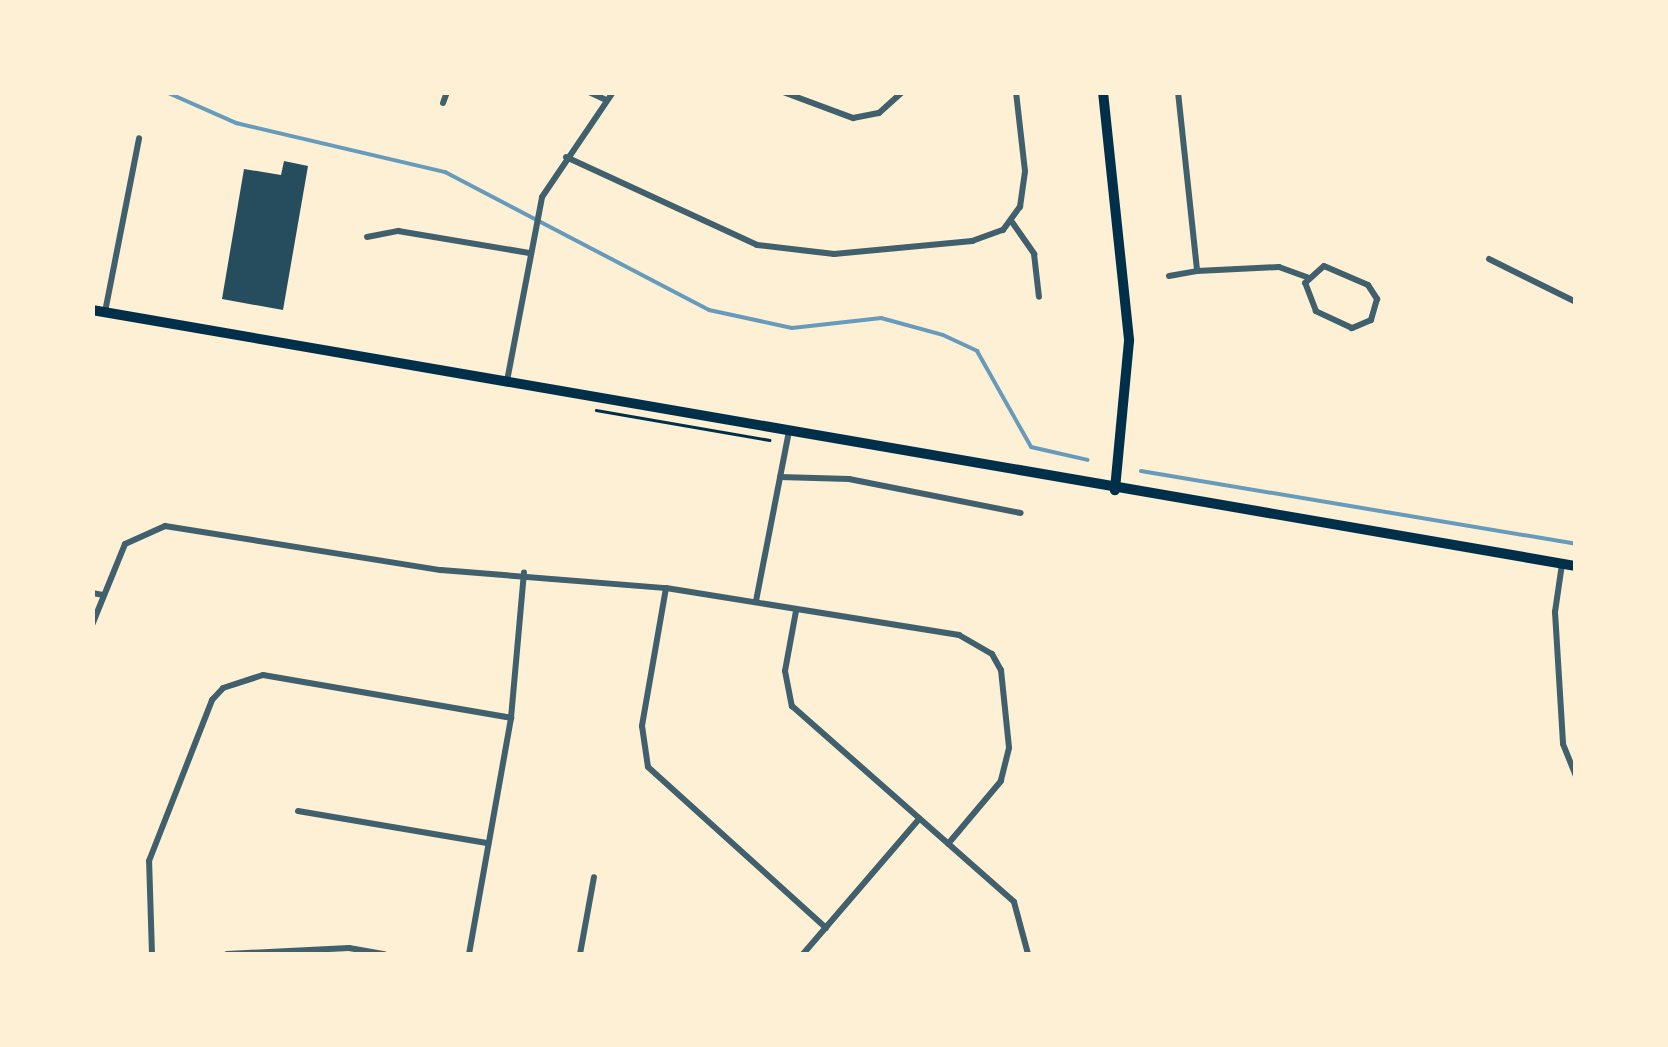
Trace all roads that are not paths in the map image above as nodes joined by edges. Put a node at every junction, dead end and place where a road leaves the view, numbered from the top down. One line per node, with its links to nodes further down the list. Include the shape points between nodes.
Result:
1 (447, 92): 10 (street)
2 (589, 92): 9 (street)
3 (613, 92): 9 (street)
4 (783, 92): 5 (street, via 853,118 878,113)
5 (902, 92)
6 (1016, 92): 13 (street, via 1025,189)
7 (1103, 92): 27 (main road, via 1130,365)
8 (1178, 92): 17 (street)
9 (606, 100): 12 (street)
10 (444, 103)
11 (140, 138): 23 (street)
12 (566, 157): 13 (street, via 757,245 834,254 887,250 989,237); 15 (street, via 538,213)
13 (1012, 222): 20 (street, via 1034,254)
14 (367, 237): 15 (street, via 398,232)
15 (529, 254): 24 (street)
16 (1489, 259): 21 (street)
17 (1196, 271): 18 (street); 19 (street, via 1266,267)
18 (1168, 276)
19 (1307, 277): 19 (street, via 1337,267 1368,285 1376,313 1361,327 1343,325 1306,298)
20 (1038, 296)
21 (1576, 302)
22 (92, 310): 23 (main road)
23 (105, 312): 24 (main road)
24 (507, 382): 25 (main road)
25 (788, 431): 26 (street); 27 (main road)
26 (780, 477): 28 (street, via 849,479); 35 (street)
27 (1115, 490): 29 (main road)
28 (1020, 513)
29 (1562, 563): 30 (main road); 39 (street, via 1555,612 1563,744)
30 (1576, 566)
31 (524, 574): 32 (street); 34 (street, via 441,570 153,526 125,544); 38 (street)
32 (666, 588): 35 (street); 45 (street, via 642,726 648,766)
33 (92, 592): 34 (street)
34 (104, 595): 37 (street)
35 (756, 602): 36 (street)
36 (796, 611): 41 (street, via 785,671 792,706); 43 (street, via 959,635 992,654 1006,700 1007,767)
37 (92, 624)
38 (511, 718): 42 (street); 46 (street, via 263,675 224,688 212,700 149,861)
39 (1576, 776)
40 (298, 811): 42 (street)
41 (919, 819): 43 (street); 45 (street)
42 (488, 843): 49 (street)
43 (948, 844): 52 (street, via 1014,902)
44 (594, 877): 50 (street)
45 (826, 928): 51 (street)
46 (152, 954)
47 (227, 954): 48 (street, via 349,948)
48 (384, 954)
49 (469, 954)
50 (580, 954)
51 (803, 954)
52 (1028, 954)

